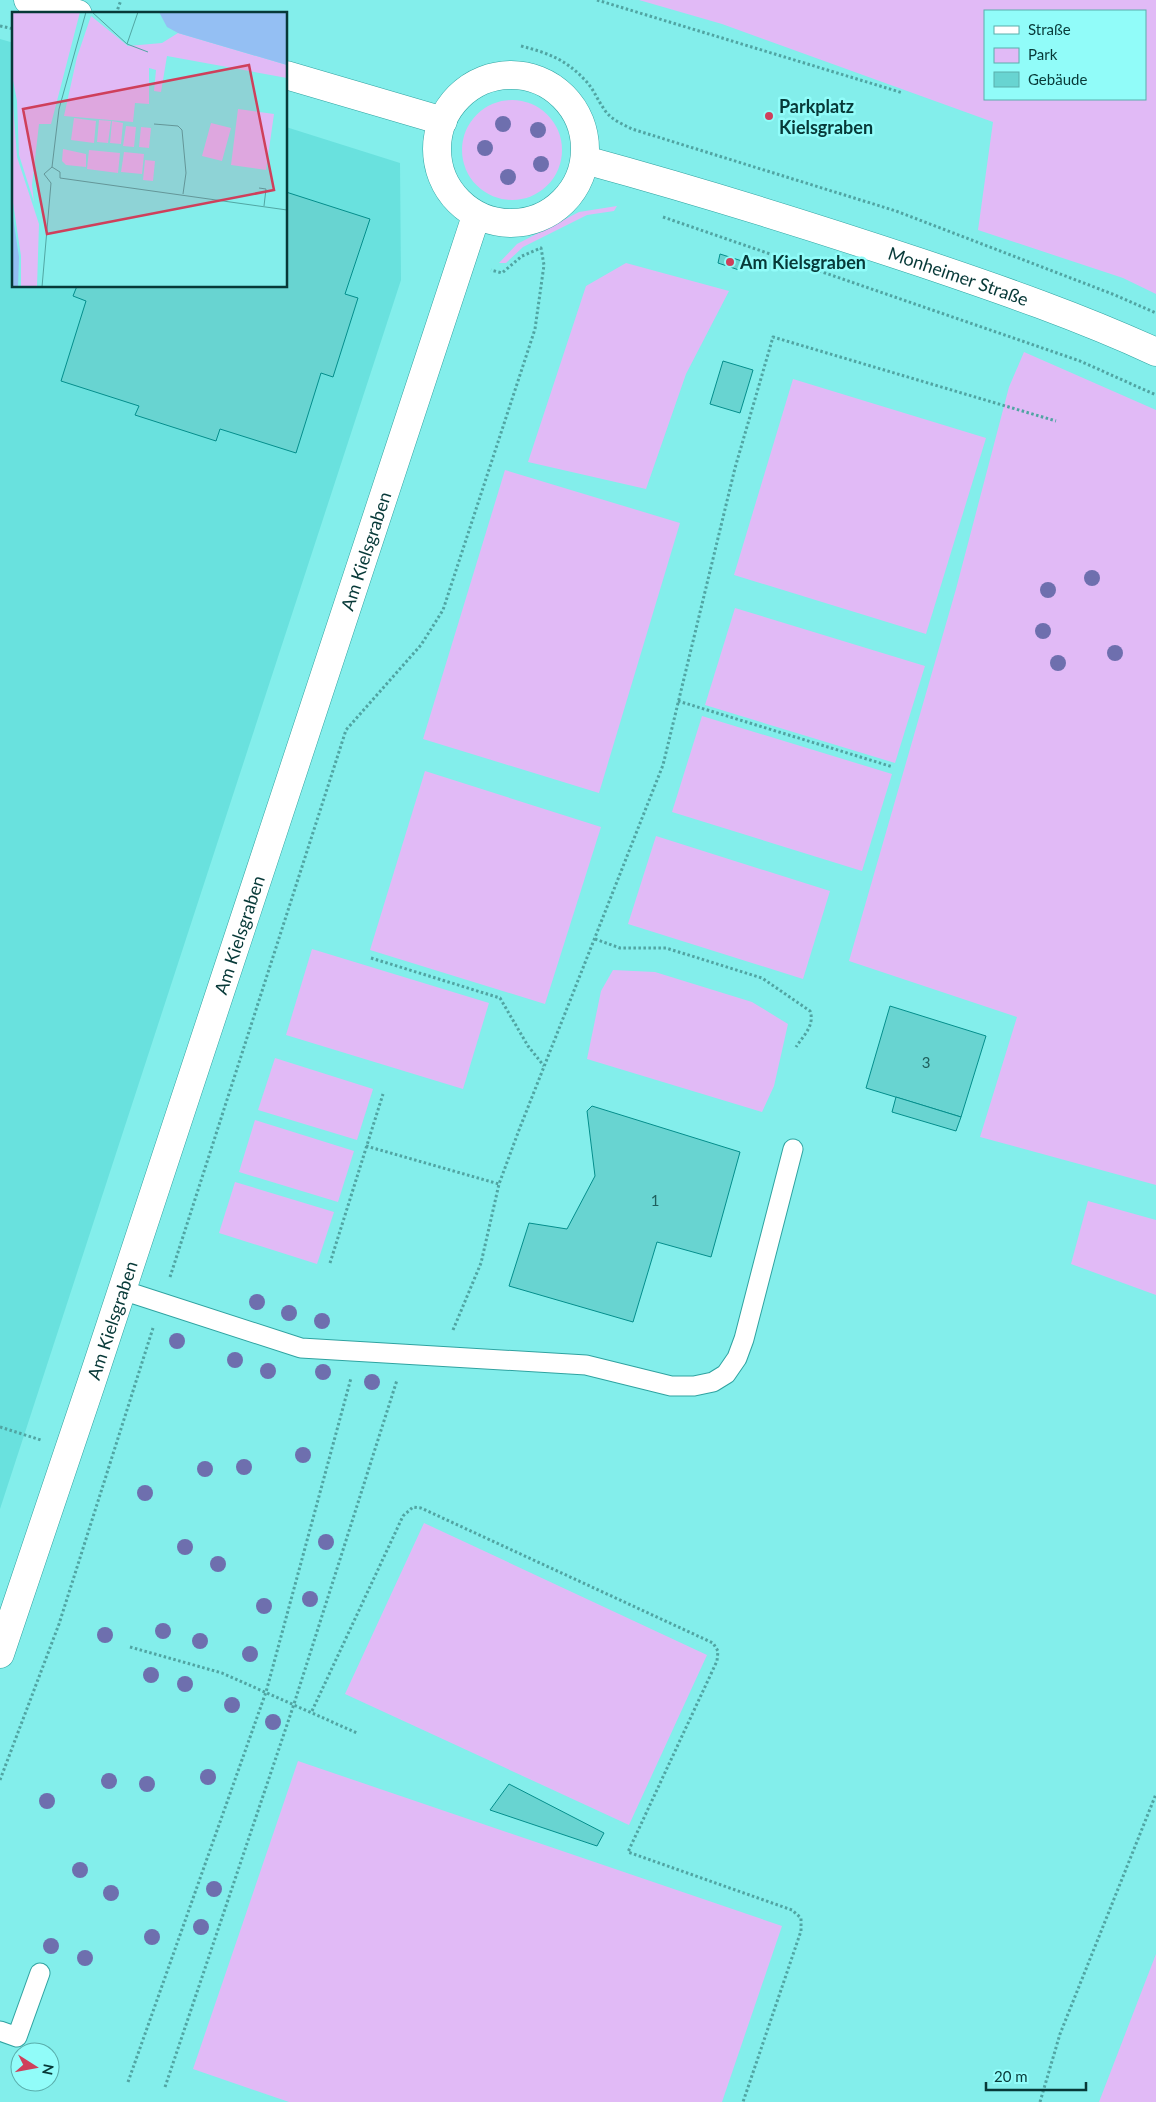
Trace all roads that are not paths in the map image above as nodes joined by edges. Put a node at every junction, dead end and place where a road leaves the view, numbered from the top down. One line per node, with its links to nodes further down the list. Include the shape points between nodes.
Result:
1 (28, 0): 2 (street)
2 (71, 12)
3 (288, 76): 4 (street)
4 (443, 121): 5 (street, via 455,102 472,86 493,77 516,75 540,80 561,93 576,112 585,136); 6 (street, via 437,148 441,175 455,199)
5 (585, 160): 6 (street, via 575,187 557,208 532,221 504,224); 7 (street, Monheimer Straße, via 874,247 1097,325)
6 (476, 216): 9 (street, Am Kielsgraben)
7 (1156, 352)
8 (793, 1150): 9 (lane, via 737,1358 726,1374 713,1382 694,1386 671,1386 586,1365 301,1348)
9 (122, 1290): 10 (street, Am Kielsgraben)
10 (0, 1654)
11 (40, 1974): 12 (lane, via 17,2037)
12 (0, 2031)

